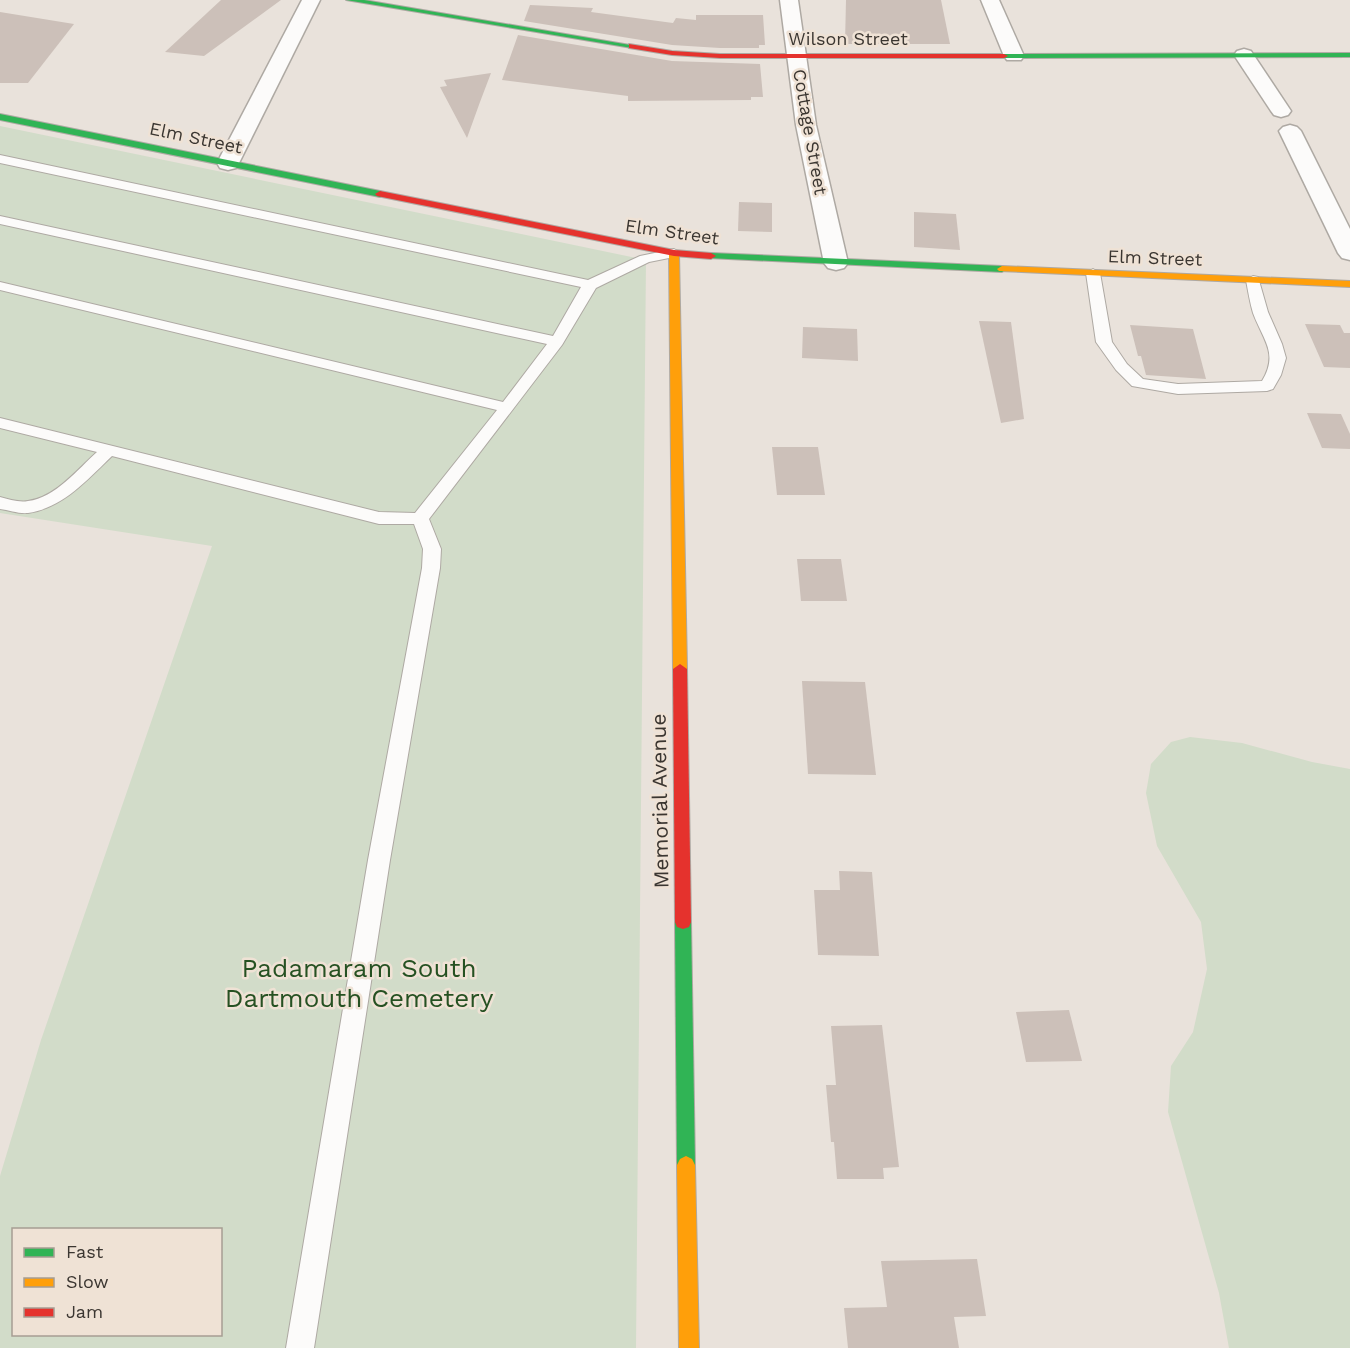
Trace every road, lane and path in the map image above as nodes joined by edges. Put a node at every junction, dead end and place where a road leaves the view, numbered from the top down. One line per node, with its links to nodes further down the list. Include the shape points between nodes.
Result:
1 (311, 0): 11 (street)
2 (350, 0): 8 (street, Wilson Street, via 672,53)
3 (789, 0): 8 (street, Cottage Street)
4 (990, 0): 7 (street)
5 (1244, 55): 6 (street, Wilson Street); 7 (street, Wilson Street); 14 (street, via 1285,121)
6 (1350, 55)
7 (1014, 56): 8 (street, Wilson Street)
8 (797, 57): 15 (street, Cottage Street, via 806,125)
9 (0, 117): 11 (street, Elm Street)
10 (0, 159): 19 (lane)
11 (228, 164): 13 (street, Elm Street)
12 (0, 220): 21 (lane)
13 (674, 253): 15 (street, Elm Street); 19 (lane, via 645,259); 28 (street, Memorial Avenue)
14 (1350, 253)
15 (836, 263): 16 (street, Elm Street)
16 (1093, 273): 17 (street, Elm Street); 17 (lane, via 1104,342 1121,368 1138,383 1178,388 1267,386 1278,371 1278,348 1261,316)
17 (1253, 280): 18 (street, Elm Street)
18 (1350, 284)
19 (590, 285): 21 (lane)
20 (0, 286): 22 (lane)
21 (557, 342): 22 (lane)
22 (507, 408): 26 (lane)
23 (0, 423): 24 (lane)
24 (109, 450): 25 (lane, via 63,491 43,502 27,507); 26 (lane, via 379,518)
25 (0, 503)
26 (420, 518): 27 (lane, via 432,549 432,568 396,756)
27 (300, 1348)
28 (689, 1348)

